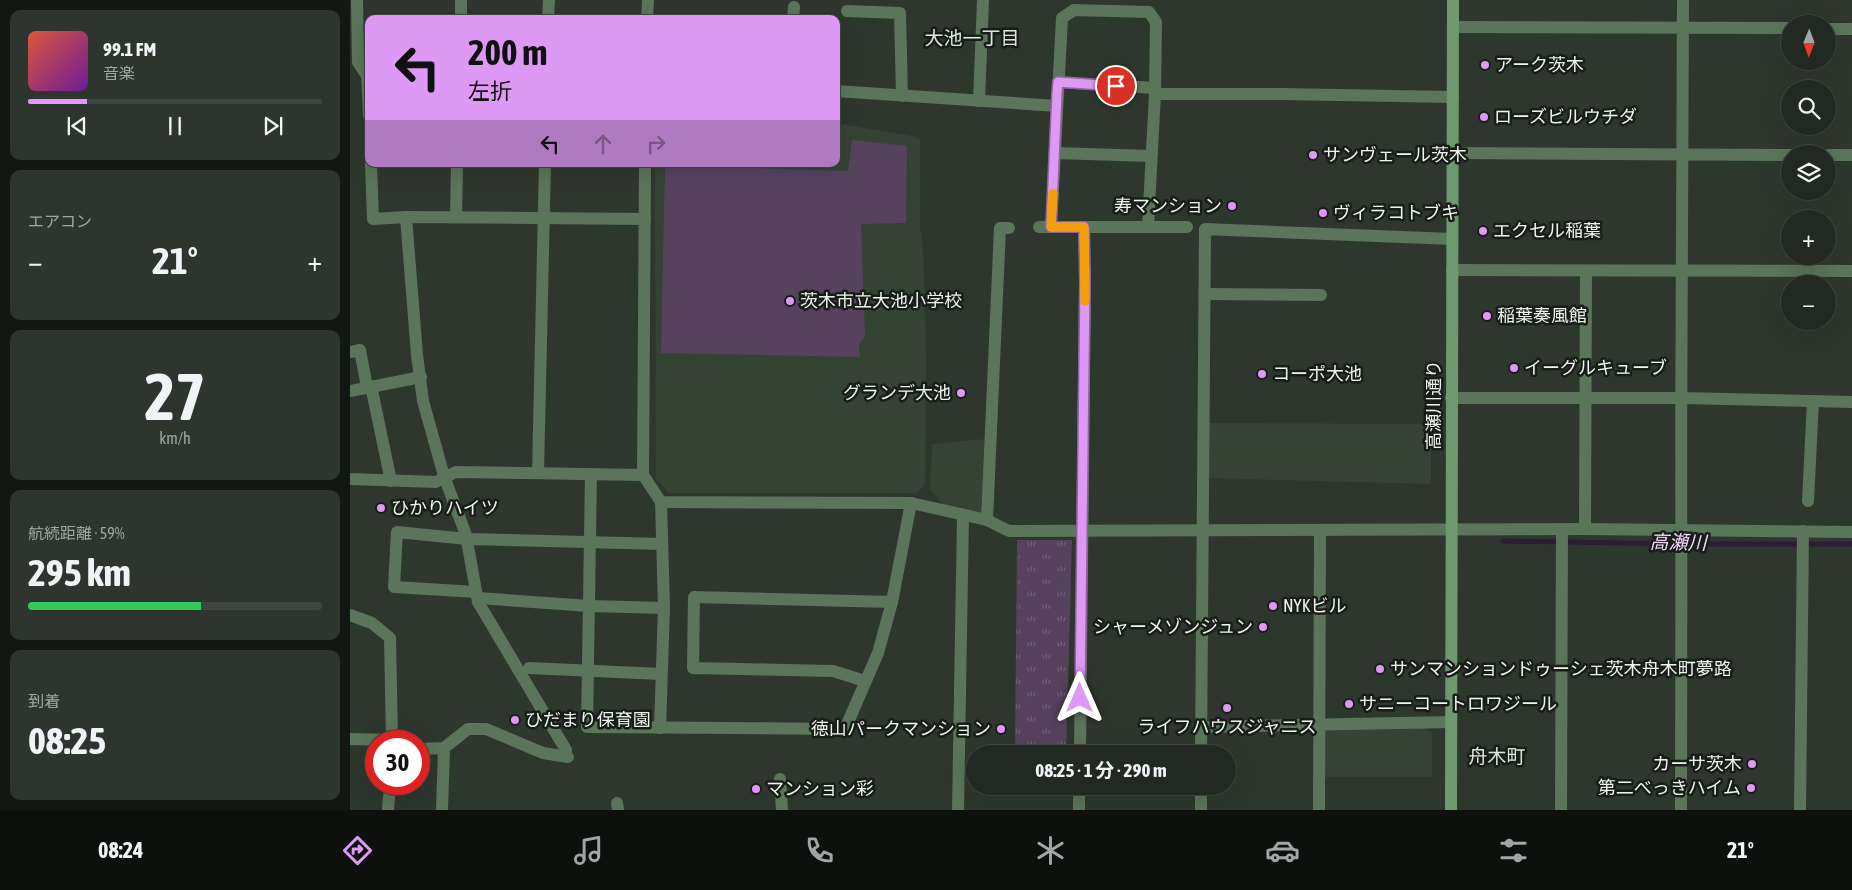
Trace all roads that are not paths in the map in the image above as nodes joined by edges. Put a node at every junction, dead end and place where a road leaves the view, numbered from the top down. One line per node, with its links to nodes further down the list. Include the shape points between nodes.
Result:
1 (357, 0): 17 (street, via 358,62)
2 (461, 0): 9 (street)
3 (548, 0): 10 (street)
4 (648, 0): 11 (street)
5 (983, 0): 23 (street)
6 (1453, 0): 12 (street, 高瀬川通り)
7 (1683, 0): 13 (street)
8 (847, 11): 21 (street, via 900,13)
9 (461, 15)
10 (548, 15)
11 (648, 15)
12 (1453, 27): 13 (street); 22 (street, 高瀬川通り)
13 (1682, 28): 14 (street); 27 (street)
14 (1781, 28)
15 (1836, 29): 16 (street)
16 (1852, 29)
17 (365, 73)
18 (1058, 82): 20 (street); 20 (street, via 1062,18 1074,10 1149,12 1156,22); 24 (street)
19 (840, 91): 21 (street)
20 (1155, 91): 22 (street); 31 (street)
21 (902, 96): 23 (street)
22 (1453, 97): 26 (street, 高瀬川通り)
23 (979, 101): 24 (street)
24 (1057, 106): 25 (street)
25 (1054, 153): 31 (street); 41 (street, via 1045,227)
26 (1453, 153): 27 (street); 44 (street, 高瀬川通り)
27 (1681, 155): 28 (street); 46 (street)
28 (1781, 155)
29 (1836, 155): 30 (street)
30 (1852, 155)
31 (1151, 156): 40 (street)
32 (371, 167): 36 (street, via 373,219)
33 (457, 167): 37 (street)
34 (545, 167): 38 (street)
35 (645, 167): 39 (street)
36 (406, 217): 37 (street); 52 (street)
37 (456, 217): 38 (street)
38 (544, 218): 39 (street); 60 (street)
39 (645, 219): 62 (street)
40 (1148, 226): 41 (street); 42 (street)
41 (1084, 227): 75 (street)
42 (1187, 227)
43 (1009, 228): 70 (street, via 1000,228)
44 (1452, 239): 45 (street, 高瀬川通り); 49 (street, via 1205,230)
45 (1452, 270): 47 (street); 55 (street, 高瀬川通り)
46 (1680, 270): 47 (street); 48 (street); 56 (street)
47 (1586, 271): 57 (street)
48 (1852, 271)
49 (1205, 294): 50 (street); 72 (street)
50 (1321, 295)
51 (350, 352): 53 (street, via 360,350)
52 (421, 377): 53 (street); 63 (street, via 423,401)
53 (369, 387): 54 (street); 65 (street)
54 (350, 391)
55 (1451, 398): 57 (street); 74 (street, 高瀬川通り)
56 (1682, 398): 57 (street); 58 (street); 78 (street)
57 (1586, 399): 71 (street)
58 (1812, 401): 59 (street); 67 (street)
59 (1852, 402)
60 (538, 473): 61 (street); 63 (street, via 456,472)
61 (591, 474): 62 (street); 81 (street)
62 (643, 475): 66 (street)
63 (444, 476): 65 (street, via 436,482); 79 (street)
64 (350, 478): 65 (street)
65 (391, 481)
66 (661, 501): 68 (street); 82 (street)
67 (1808, 501)
68 (911, 502): 69 (street); 84 (street)
69 (962, 516): 70 (street); 110 (street)
70 (987, 520): 75 (street, via 1009,531)
71 (1585, 529): 77 (street); 78 (street)
72 (1203, 530): 73 (street); 75 (street); 95 (street)
73 (1320, 530): 74 (street); 93 (street)
74 (1452, 530): 77 (street); 92 (street, 高瀬川通り)
75 (1081, 532): 99 (street)
76 (1852, 532): 80 (street)
77 (1562, 537): 115 (street)
78 (1682, 538): 80 (street); 116 (street)
79 (467, 539): 81 (street); 83 (street); 83 (street, via 397,532 394,587)
80 (1803, 539): 117 (street)
81 (590, 542): 82 (street); 85 (street)
82 (662, 544): 86 (street)
83 (477, 595): 85 (street); 101 (street, via 478,602 567,754 543,753 486,729 468,729)
84 (892, 602): 91 (street, via 878,653); 91 (street, via 694,597 693,668 833,671)
85 (589, 606): 86 (street); 89 (street)
86 (664, 608): 90 (street)
87 (350, 615): 96 (street, via 372,623 390,638)
88 (529, 668): 89 (street)
89 (588, 672): 90 (street); 94 (street, via 587,727)
90 (661, 674): 94 (street)
91 (865, 681): 94 (street, via 844,729)
92 (1451, 722): 93 (street); 114 (street, 高瀬川通り)
93 (1319, 724): 95 (street); 113 (street)
94 (660, 728)
95 (1201, 728): 100 (street)
96 (392, 730)
97 (350, 739): 98 (street)
98 (365, 740)
99 (1080, 745)
100 (1201, 745)
101 (444, 748): 102 (street); 108 (street)
102 (430, 749)
103 (780, 779): 109 (street)
104 (389, 795): 107 (street)
105 (1079, 795): 111 (street)
106 (1201, 795): 112 (street)
107 (388, 810)
108 (442, 810)
109 (782, 810)
110 (958, 810)
111 (1079, 810)
112 (1201, 810)
113 (1319, 810)
114 (1451, 810)
115 (1561, 810)
116 (1681, 810)
117 (1800, 810)

